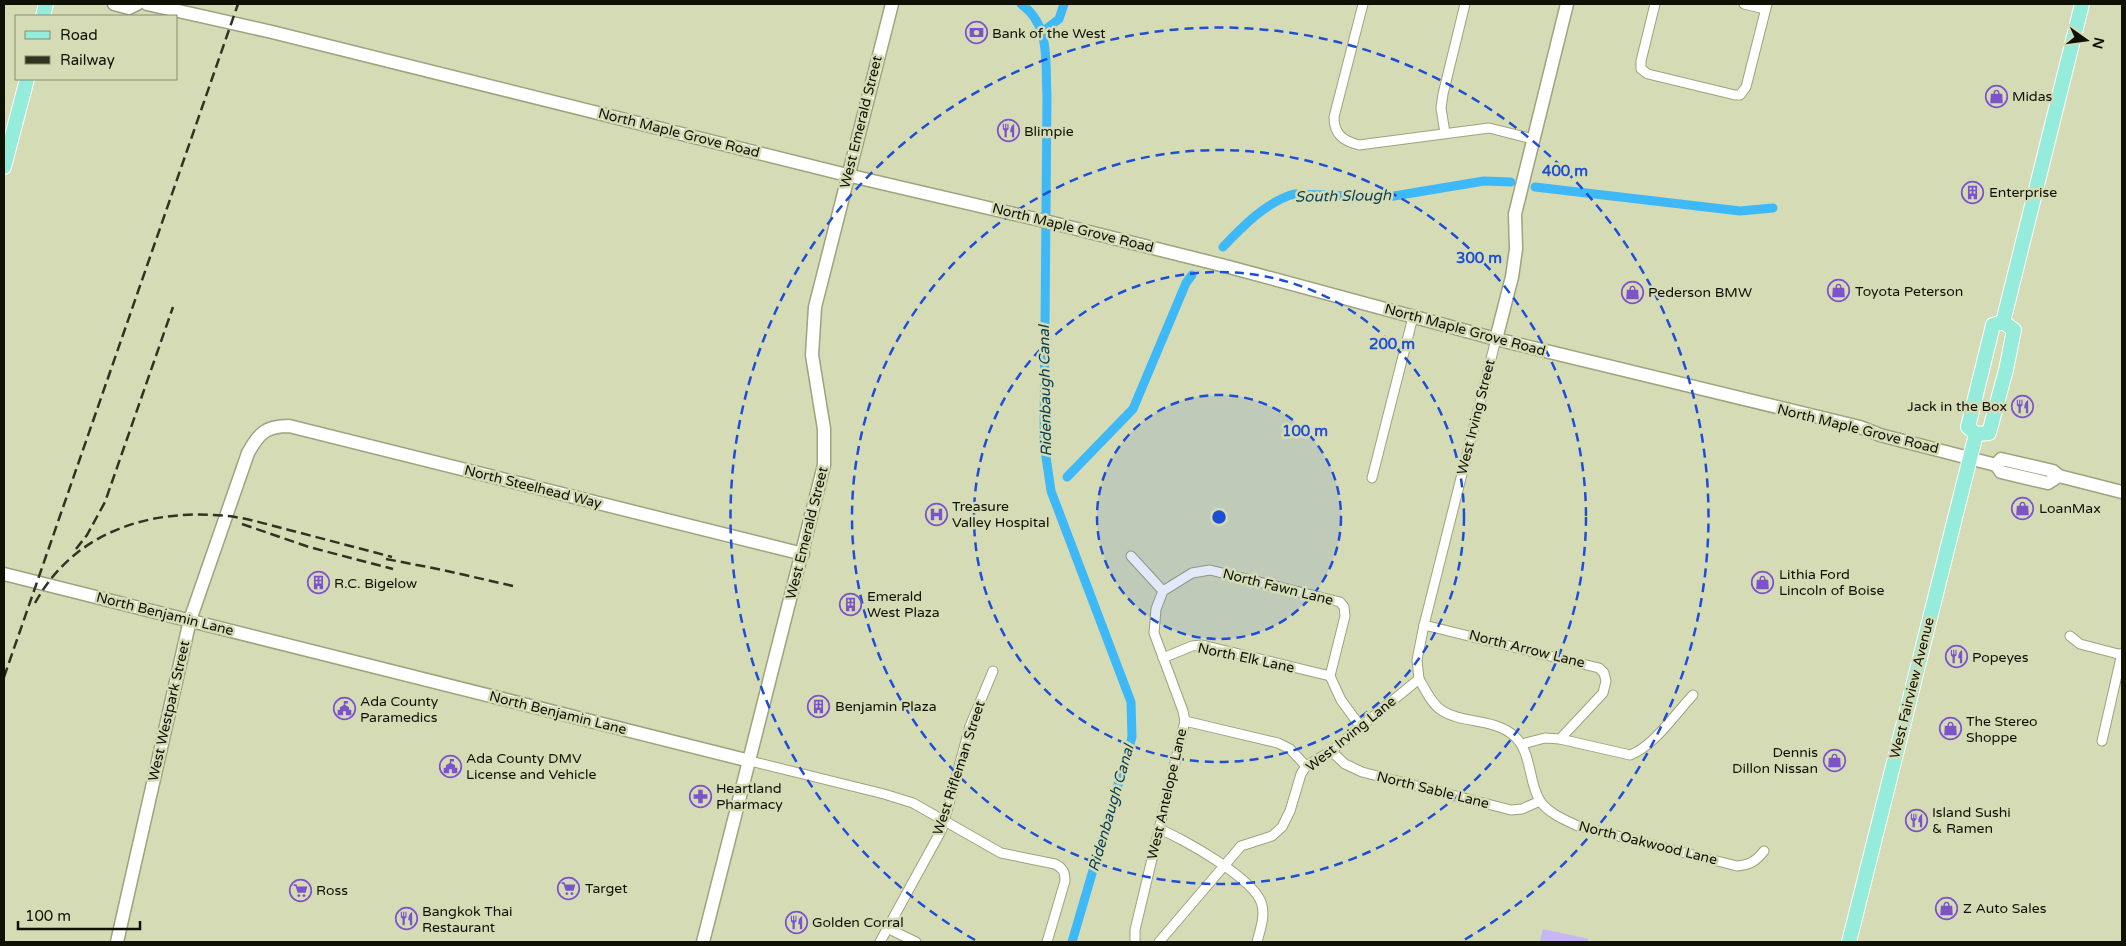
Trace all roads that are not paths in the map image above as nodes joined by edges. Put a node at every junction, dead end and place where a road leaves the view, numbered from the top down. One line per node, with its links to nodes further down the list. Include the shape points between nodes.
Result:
1 (114, 4): 2 (main road, via 129,8)
2 (137, 4)
3 (147, 4): 16 (main road, North Maple Grove Road)
4 (892, 4): 16 (main road, West Emerald Street)
5 (1363, 4): 13 (street, via 1334,117 1334,127 1339,135 1346,142 1359,145)
6 (1465, 4): 13 (street, via 1443,94 1441,108)
7 (1567, 4): 14 (main road, West Irving Street)
8 (1655, 4): 11 (street, via 1641,69 1648,74 1731,95 1740,95 1746,87)
9 (1744, 4): 11 (street)
10 (2082, 4): 18 (main road, West Fairview Avenue)
11 (1766, 6)
12 (27, 80): 15 (main road)
13 (1445, 134): 14 (street, via 1489,128)
14 (1533, 139): 19 (main road, West Irving Street, via 1515,214 1516,248 1512,277)
15 (4, 167)
16 (847, 175): 17 (main road, North Maple Grove Road, via 1053,223); 25 (main road, West Emerald Street, via 814,316 812,355 824,429 824,457)
17 (1413, 317): 19 (main road, North Maple Grove Road); 23 (street)
18 (2003, 322): 21 (main road, West Fairview Avenue, via 1993,325 1968,427); 21 (main road, via 2014,330 2006,370 1988,433)
19 (1496, 339): 22 (main road, North Maple Grove Road); 30 (street, West Irving Street)
20 (264, 431): 25 (main road, North Steelhead Way, via 289,426); 29 (main road, West Westpark Street, via 248,453)
21 (1976, 434): 22 (main road, West Fairview Avenue)
22 (1970, 458): 24 (main road, North Maple Grove Road, via 1996,465 2001,459); 60 (main road, West Fairview Avenue)
23 (1372, 478)
24 (2122, 491)
25 (803, 554): 44 (main road, West Emerald Street)
26 (1131, 556): 28 (street)
27 (4, 574): 29 (main road, North Benjamin Lane)
28 (1163, 591): 32 (street, West Antelope Lane, via 1156,609 1154,633); 35 (street, North Fawn Lane, via 1192,573 1210,570 1340,602 1345,616)
29 (190, 620): 44 (main road, North Benjamin Lane); 52 (main road, West Westpark Street)
30 (1424, 625): 36 (street, via 1417,660); 40 (street, North Arrow Lane, via 1599,668 1606,682 1603,693)
31 (2070, 636): 33 (street, via 2080,644)
32 (1163, 658): 35 (street, North Elk Lane, via 1192,646 1202,646); 38 (street, West Antelope Lane)
33 (2122, 658): 41 (street)
34 (992, 671): 47 (street, West Rifleman Street, via 970,726)
35 (1330, 676): 39 (street, via 1341,700)
36 (1419, 679): 39 (street, West Irving Lane); 42 (street, via 1441,710 1502,728)
37 (1693, 695): 40 (street, via 1649,743 1630,755)
38 (1184, 721): 45 (street, via 1278,743); 48 (street, West Antelope Lane)
39 (1360, 726): 43 (street, West Irving Lane)
40 (1560, 738): 42 (street)
41 (2102, 741)
42 (1522, 744): 46 (street)
43 (1331, 751): 45 (street, West Irving Lane); 46 (street, North Sable Lane, via 1345,764 1362,772 1511,810)
44 (750, 760): 47 (street, North Benjamin Lane, via 884,794); 53 (main road, West Emerald Street)
45 (1306, 766): 50 (street, West Irving Lane, via 1282,826 1272,836 1242,846)
46 (1540, 801): 49 (street, North Oakwood Lane, via 1559,817 1578,826 1737,866 1748,865)
47 (945, 820): 51 (street, West Rifleman Street); 56 (street, North Benjamin Lane, via 1001,853 1061,867 1065,881)
48 (1159, 829): 50 (street); 57 (street, West Antelope Lane, via 1134,930)
49 (1764, 851)
50 (1224, 865): 58 (street, West Irving Lane); 59 (street, via 1256,892 1262,904 1263,917)
51 (887, 928): 54 (street, West Rifleman Street); 55 (street)
52 (117, 942)
53 (704, 942)
54 (880, 942)
55 (916, 942)
56 (1047, 942)
57 (1135, 942)
58 (1159, 942)
59 (1256, 942)
60 (1849, 942)

